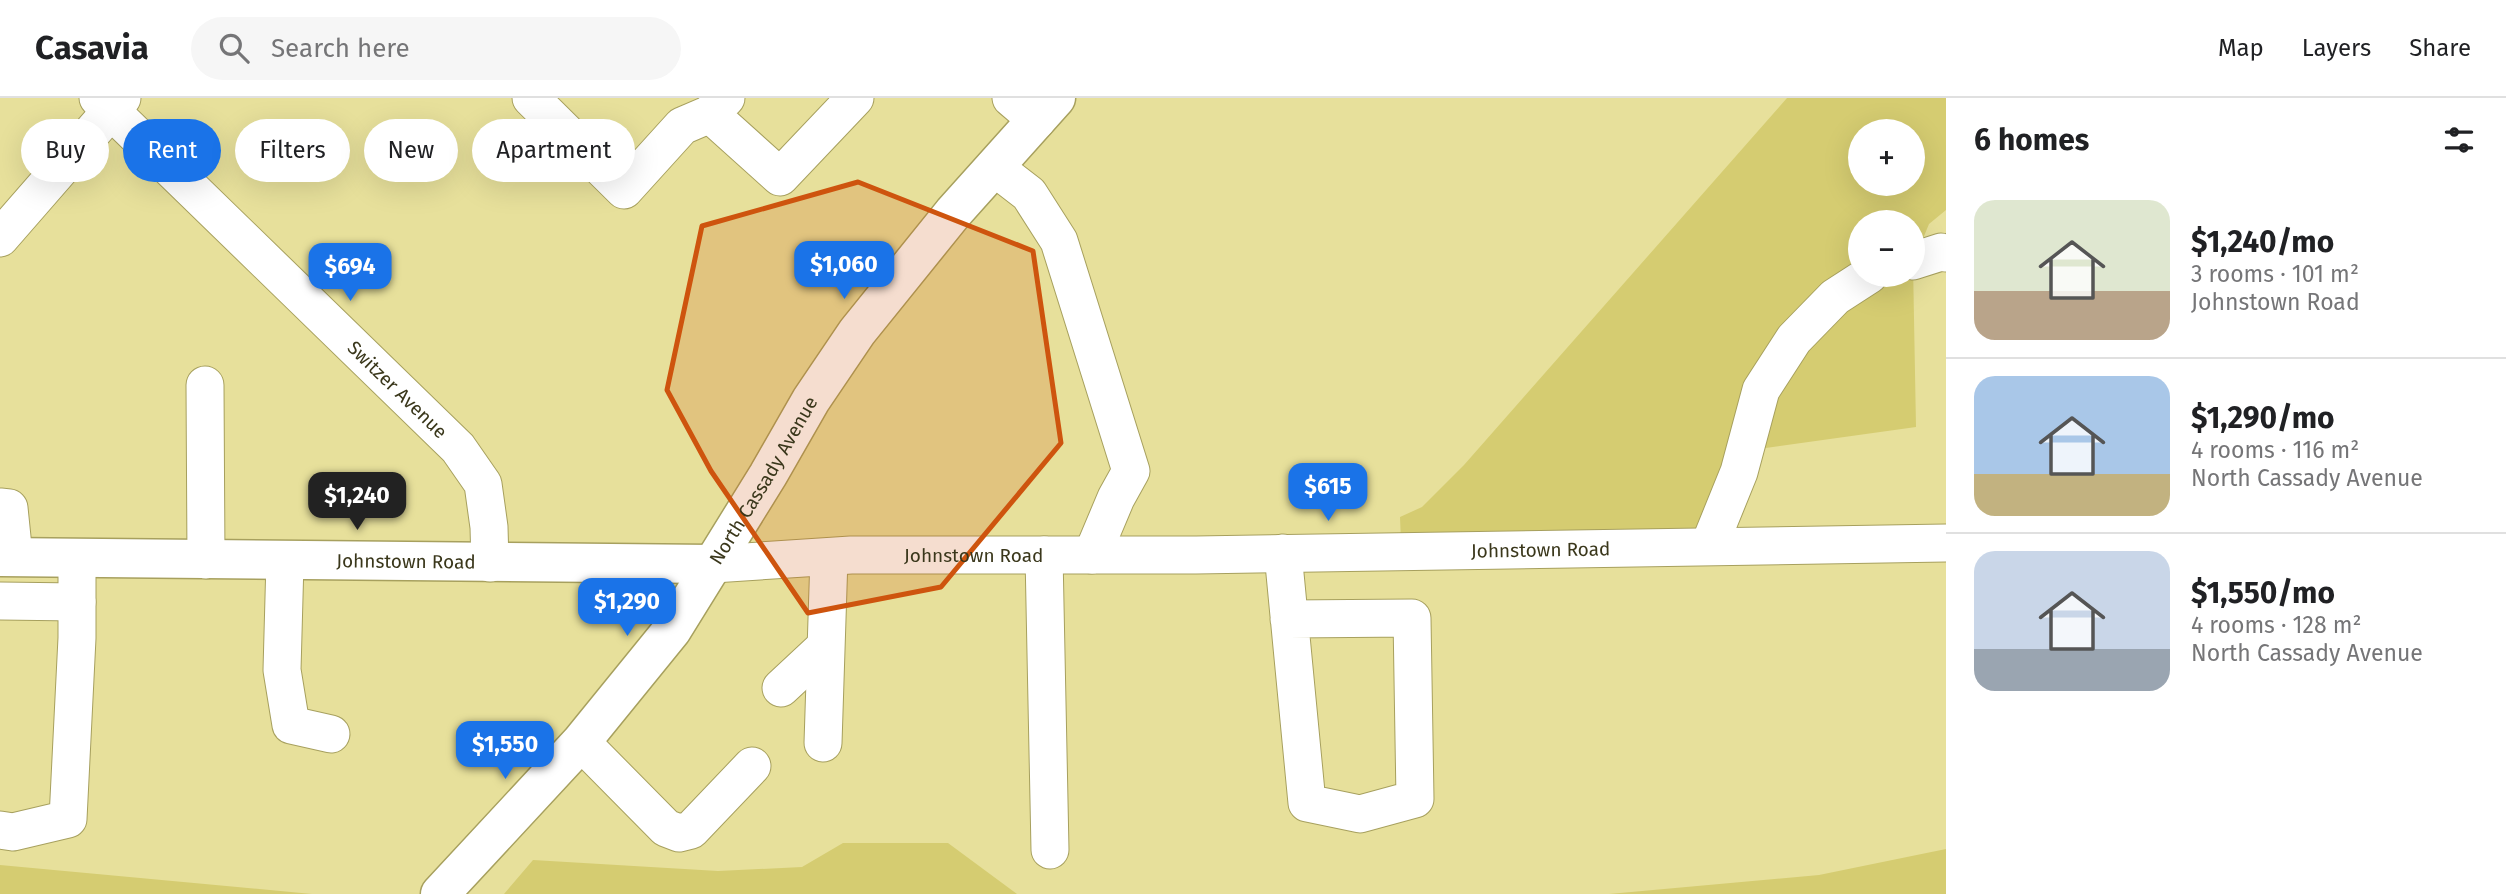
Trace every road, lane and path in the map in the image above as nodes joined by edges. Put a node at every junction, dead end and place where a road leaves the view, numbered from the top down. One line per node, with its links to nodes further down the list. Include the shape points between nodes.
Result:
1 (531, 98): 5 (street, via 624,190 681,126)
2 (855, 98): 5 (street, via 780,177)
3 (111, 102): 7 (street); 23 (street, Switzer Avenue, via 458,448 483,484)
4 (1035, 105): 6 (main road, North Cassady Avenue)
5 (718, 106)
6 (994, 167): 17 (street, via 1029,194 1059,241 1131,471); 24 (main road, North Cassady Avenue, via 856,332)
7 (0, 237)
8 (1946, 253): 9 (street)
9 (1925, 257)
10 (1851, 287): 14 (street, via 1794,339 1761,390 1739,471)
11 (205, 385): 21 (street)
12 (0, 508): 18 (street, via 9,508)
13 (1946, 543): 14 (street, Johnstown Road)
14 (1709, 546): 15 (street, Johnstown Road)
15 (1283, 553): 17 (street, Johnstown Road); 27 (street)
16 (1044, 555): 17 (street, Johnstown Road); 19 (street, Johnstown Road); 35 (street)
17 (1092, 555)
18 (7, 557): 20 (main road, Johnstown Road)
19 (829, 557): 24 (street, Johnstown Road); 28 (street)
20 (77, 558): 21 (main road, Johnstown Road); 26 (street)
21 (206, 560): 22 (main road, Johnstown Road)
22 (285, 561): 23 (main road, Johnstown Road); 30 (street, via 282,670 291,725)
23 (490, 563): 24 (main road, Johnstown Road)
24 (713, 564): 31 (main road, North Cassady Avenue, via 672,630)
25 (0, 601): 26 (street)
26 (77, 602): 34 (street, via 68,819 13,832)
27 (1289, 619): 27 (street, via 1307,803 1360,814 1415,799 1412,618)
28 (825, 647): 29 (street); 32 (street)
29 (781, 688)
30 (331, 734)
31 (581, 742): 33 (street, via 666,828 678,833 691,831); 36 (main road, North Cassady Avenue)
32 (823, 743)
33 (752, 766)
34 (0, 830)
35 (1050, 850)
36 (440, 894)

